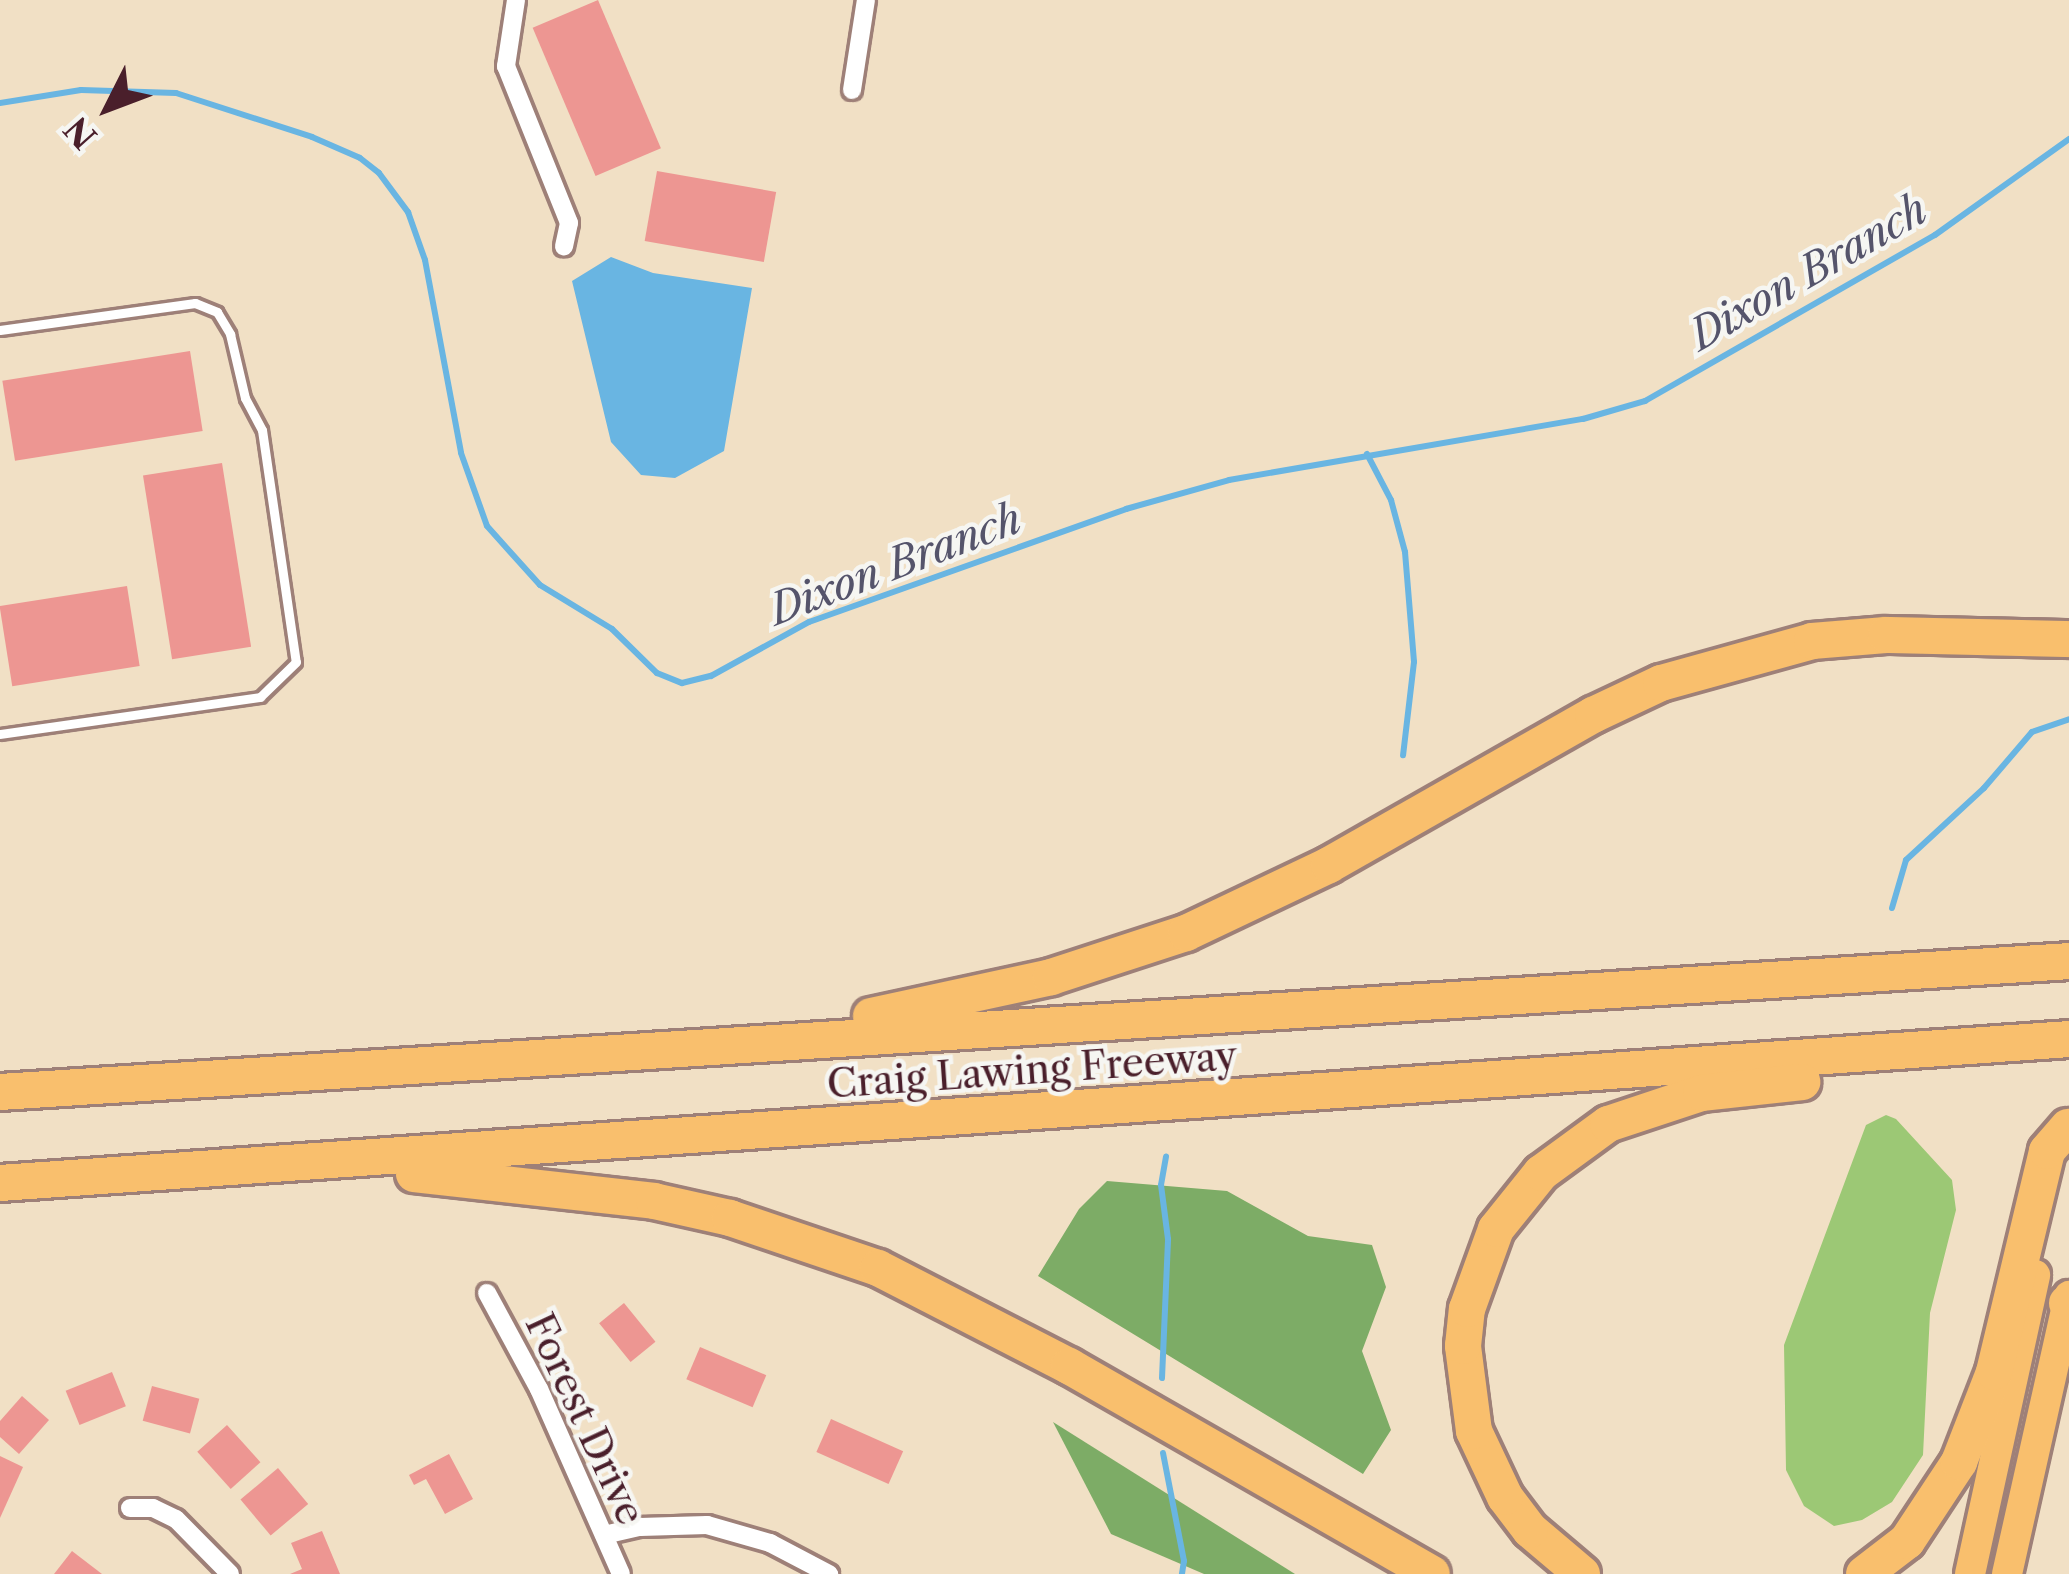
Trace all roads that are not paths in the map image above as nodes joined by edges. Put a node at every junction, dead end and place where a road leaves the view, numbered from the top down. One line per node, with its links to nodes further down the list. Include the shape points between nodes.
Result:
1 (516, 0): 4 (street, via 506,66 569,223)
2 (866, 0): 3 (street)
3 (851, 90)
4 (565, 246)
5 (0, 330): 7 (lane, via 195,304 217,312 262,430 296,662 260,697)
6 (2069, 639): 10 (highway, via 1886,635 1812,640 1733,660 1593,715 1328,865 1186,933 1052,977)
7 (0, 734)
8 (2069, 961): 10 (highway, Craig Lawing Freeway)
9 (2069, 1039): 11 (highway, Craig Lawing Freeway)
10 (738, 1042): 12 (highway, Craig Lawing Freeway)
11 (1861, 1054): 14 (highway, Craig Lawing Freeway); 24 (highway, via 1820,1080 1701,1093 1607,1124 1541,1173 1496,1229 1463,1346 1474,1430 1505,1497)
12 (0, 1091)
13 (2069, 1125): 25 (highway, via 2047,1151 1988,1393 1959,1462 1907,1541); 26 (main road)
14 (297, 1164): 15 (highway, Craig Lawing Freeway); 23 (highway, via 637,1198 730,1218 878,1268 1069,1366)
15 (0, 1184)
16 (487, 1293): 19 (street, Forest Drive)
17 (2069, 1300): 27 (main road)
18 (130, 1508): 20 (street, via 176,1520)
19 (604, 1535): 21 (street, Forest Drive); 22 (street, via 707,1526 770,1544)
20 (230, 1574)
21 (621, 1574)
22 (830, 1574)
23 (1432, 1574)
24 (1582, 1574)
25 (1864, 1574)
26 (1970, 1574)
27 (2007, 1574)

